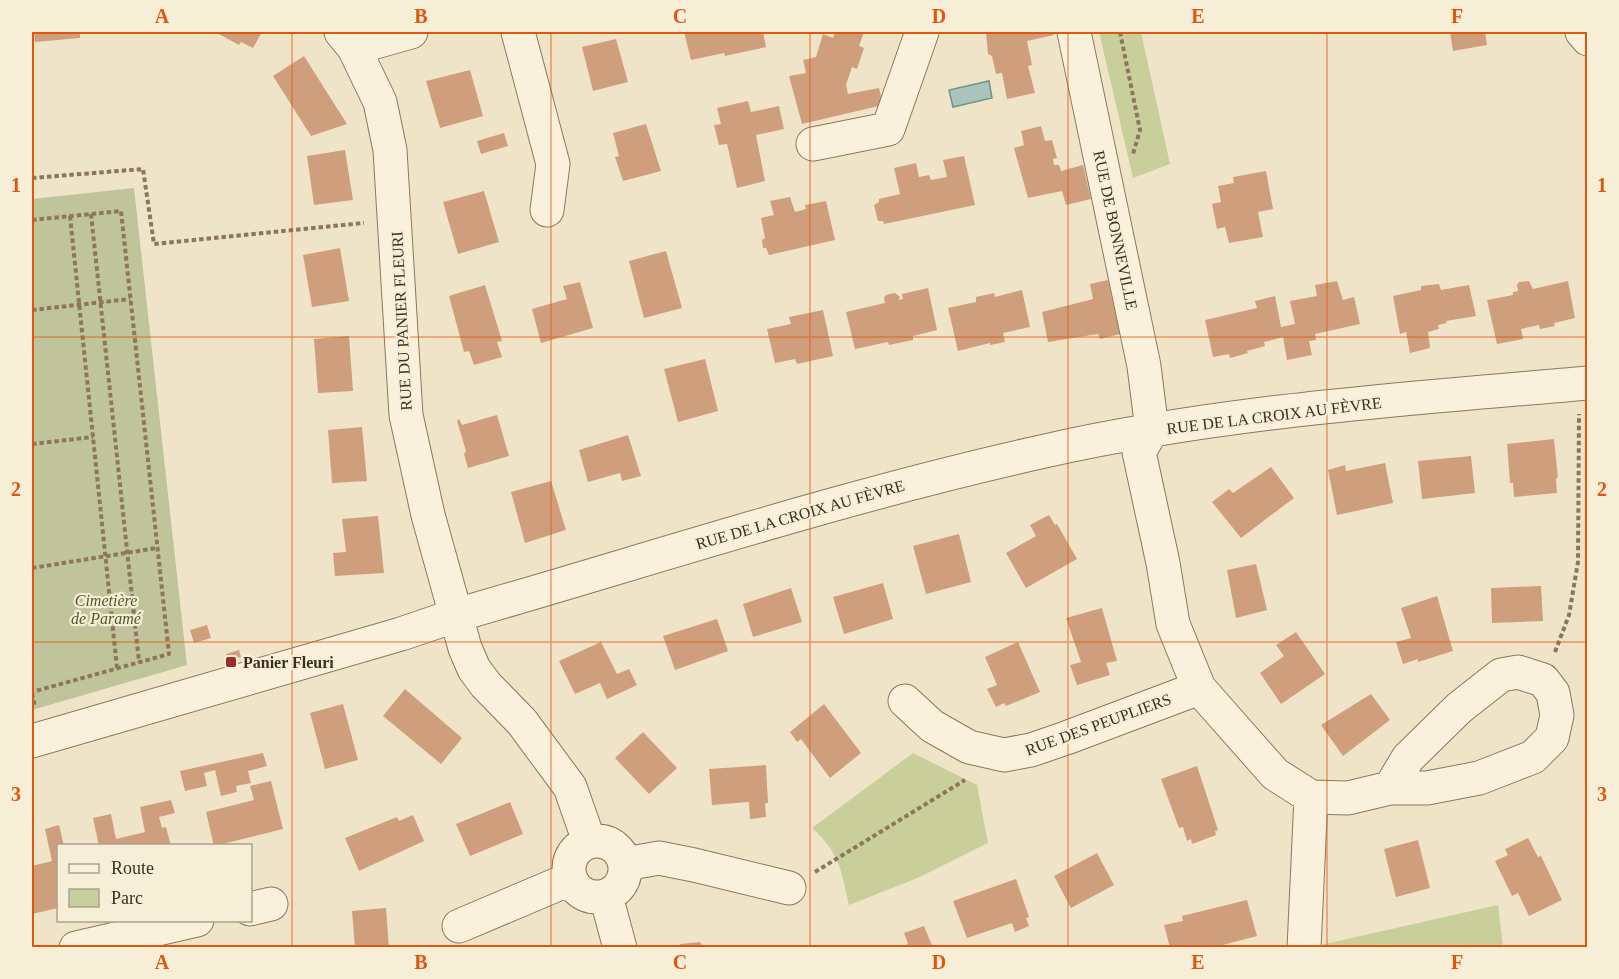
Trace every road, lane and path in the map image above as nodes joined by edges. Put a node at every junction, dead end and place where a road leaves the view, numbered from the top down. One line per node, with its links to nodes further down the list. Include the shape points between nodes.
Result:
1 (411, 32): 8 (street)
2 (518, 32): 12 (street, via 553,164)
3 (922, 32): 9 (street, via 888,129)
4 (1074, 32): 10 (street, RUE DE BONNEVILLE)
5 (1120, 32): 10 (path, via 1140,130 1133,154)
6 (1581, 32): 7 (street)
7 (1587, 39)
8 (347, 40): 16 (street, RUE DU PANIER FLEURI, via 380,102 390,150)
9 (813, 144)
10 (1102, 164): 22 (street, RUE DE BONNEVILLE, via 1144,366)
11 (32, 178): 16 (path, via 143,169 154,244)
12 (547, 210)
13 (91, 214): 14 (path); 17 (path, via 121,211); 18 (path)
14 (70, 216): 15 (path); 19 (path)
15 (32, 220)
16 (395, 220): 29 (street, RUE DU PANIER FLEURI, via 406,415 428,515)
17 (130, 299): 18 (path); 25 (path)
18 (100, 302): 19 (path); 26 (path)
19 (79, 304): 20 (path); 23 (path)
20 (32, 310)
21 (1584, 384): 22 (street, RUE DE LA CROIX AU FÈVRE, via 1338,404); 32 (path, via 1578,561 1569,615)
22 (1152, 430): 29 (street, RUE DE LA CROIX AU FÈVRE, via 1046,450 887,488); 33 (street, via 1139,452 1142,472 1173,624)
23 (93, 437): 24 (path); 27 (path)
24 (32, 444)
25 (157, 548): 26 (path); 30 (path, via 169,654)
26 (127, 553): 27 (path); 30 (path)
27 (105, 556): 28 (path); 31 (path)
28 (32, 568)
29 (457, 615): 36 (street, RUE DE LA CROIX AU FÈVRE); 40 (street, RUE DU PANIER FLEURI, via 474,669 522,722 570,787)
30 (139, 662): 31 (path)
31 (117, 668): 34 (path)
32 (1543, 680): 38 (street, via 1518,672 1501,675 1459,708 1408,758); 38 (street, via 1553,693 1557,715 1552,738 1533,757 1479,778 1426,788)
33 (1199, 688): 37 (street, RUE DES PEUPLIERS, via 1066,738); 39 (street, via 1275,774)
34 (32, 692)
35 (905, 701): 37 (street, RUE DES PEUPLIERS, via 932,726 969,747)
36 (32, 741)
37 (1004, 756): 43 (path)
38 (1390, 788): 39 (street, via 1348,798)
39 (1311, 797): 49 (street)
40 (589, 841): 41 (street, via 605,842 618,850); 42 (street, via 576,850 569,863)
41 (625, 864): 43 (street, via 659,858); 44 (street, via 624,877 617,889)
42 (570, 879): 44 (street, via 579,891 592,897); 46 (street)
43 (789, 888)
44 (606, 896): 48 (street)
45 (193, 922): 47 (street)
46 (459, 926)
47 (76, 948)
48 (620, 948)
49 (1304, 948)

